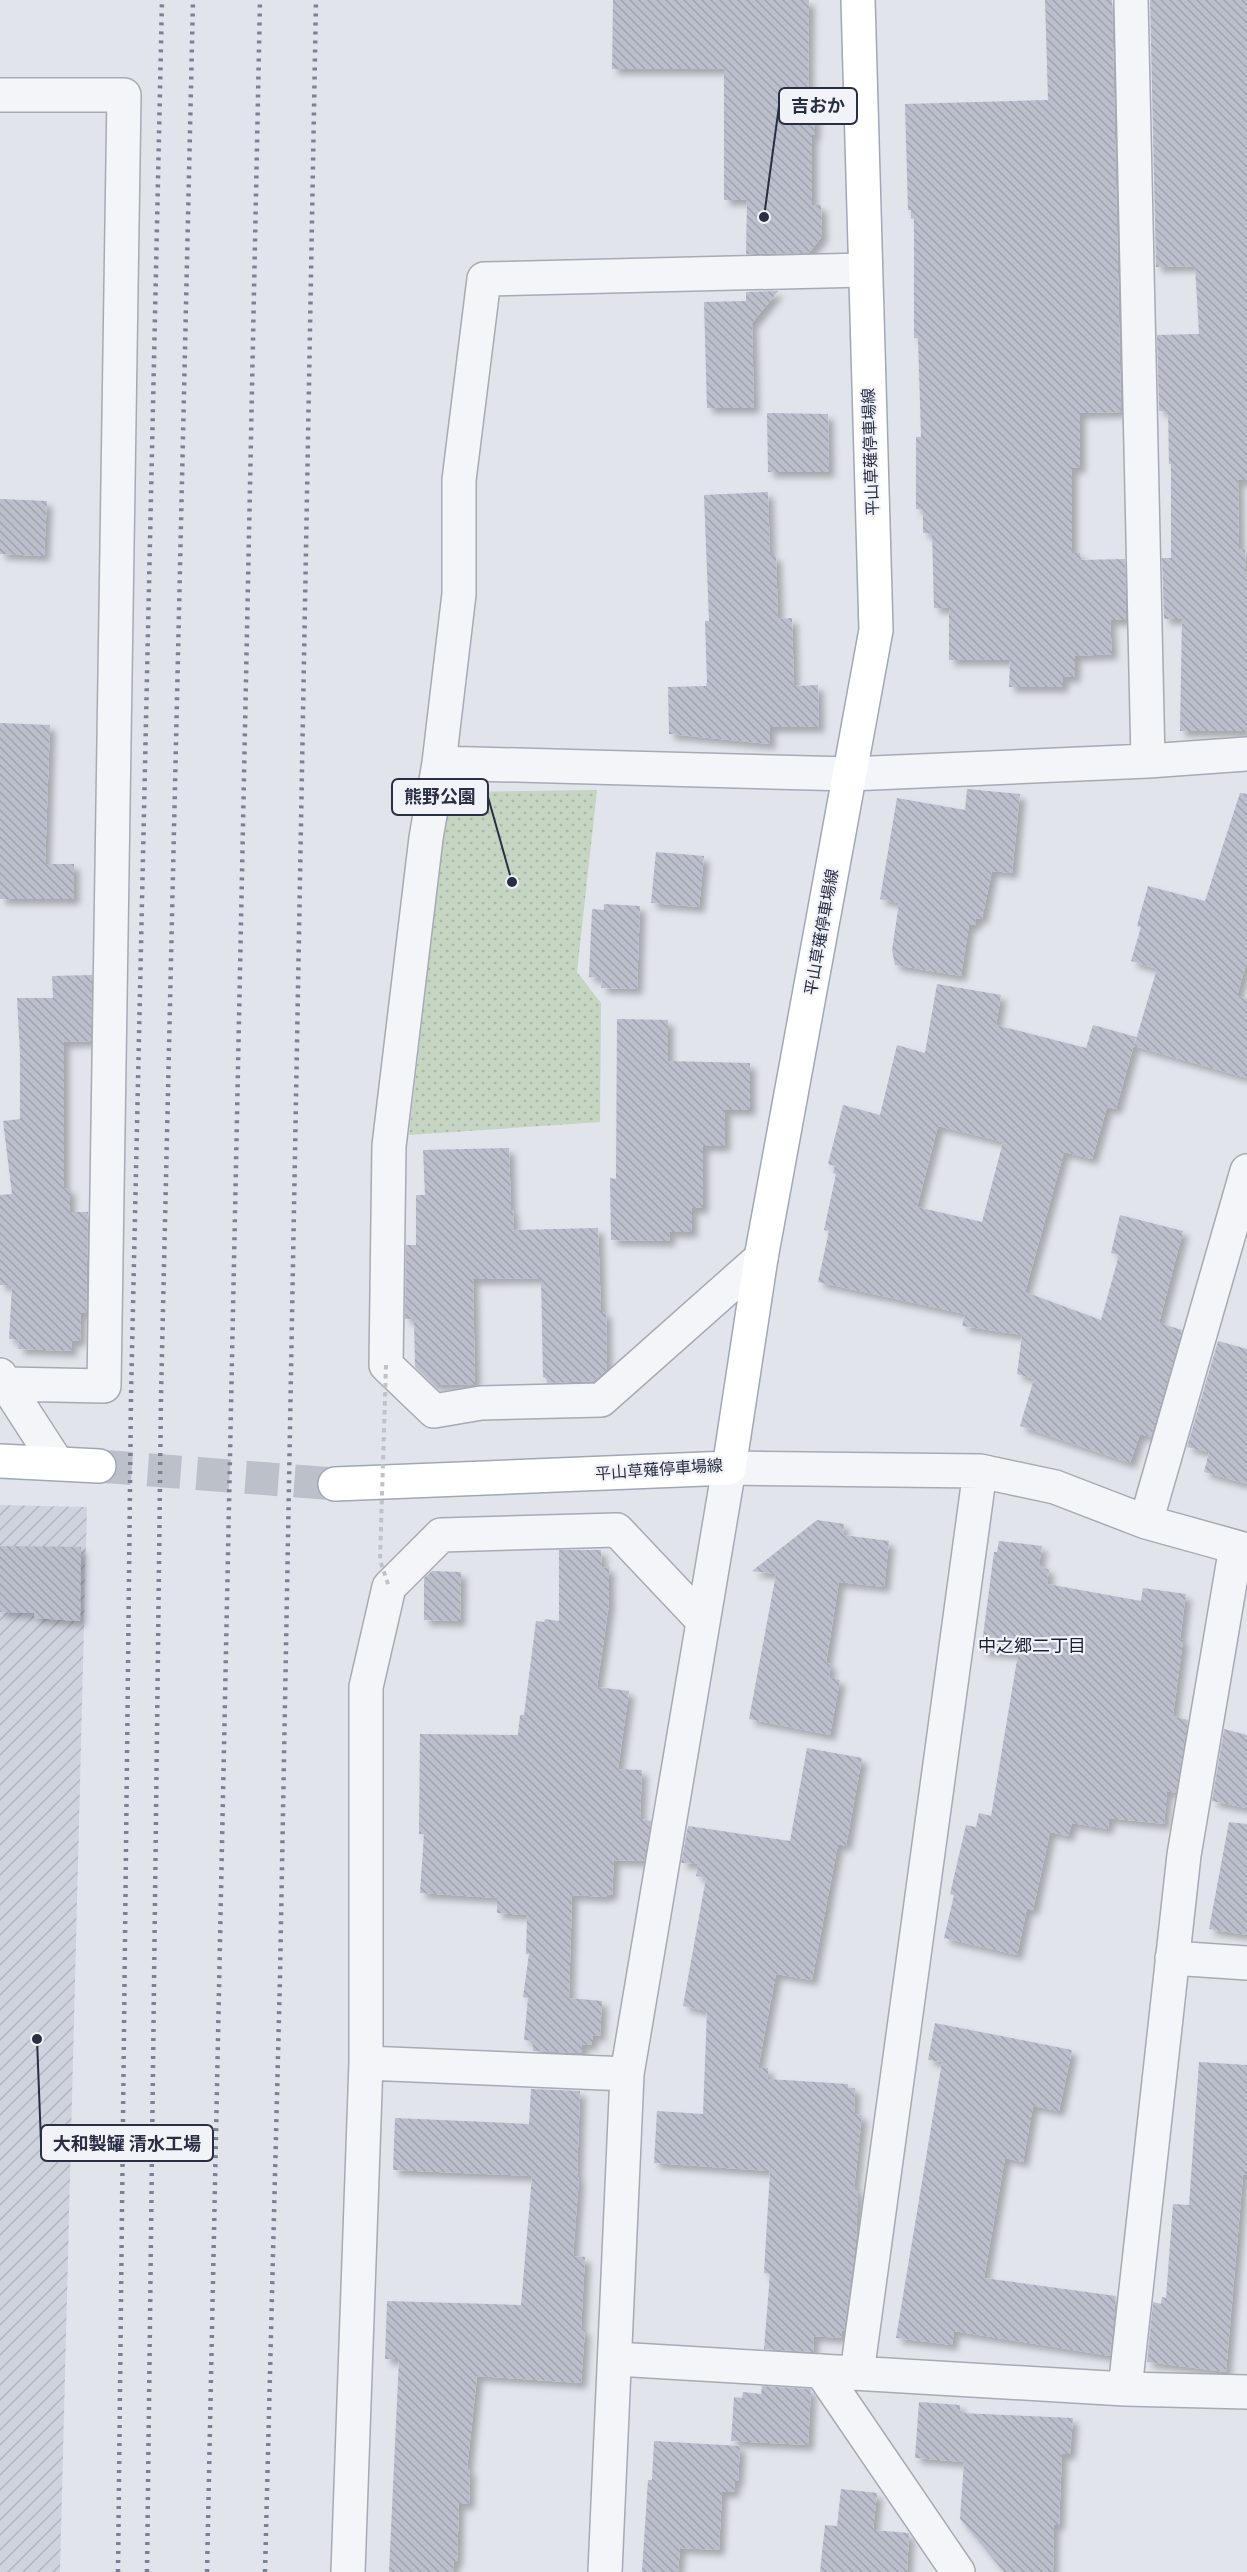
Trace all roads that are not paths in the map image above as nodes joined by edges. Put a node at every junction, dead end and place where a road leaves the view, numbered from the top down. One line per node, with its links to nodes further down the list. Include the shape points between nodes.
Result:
1 (858, 0): 4 (main road, 平山草薙停車場線)
2 (1131, 0): 6 (street)
3 (0, 95): 12 (street, via 124,95 104,1386)
4 (864, 270): 7 (street, via 484,279 459,480 459,594); 8 (main road, 平山草薙停車場線, via 876,630)
5 (1247, 754): 6 (street)
6 (1148, 761): 8 (street)
7 (440, 763): 8 (street); 11 (street, via 426,838 389,1146 386,1365 434,1411 481,1403 601,1400)
8 (850, 774): 11 (main road, 平山草薙停車場線)
9 (1247, 1172): 10 (street)
10 (1241, 1216): 19 (street)
11 (761, 1258): 16 (main road, 平山草薙停車場線)
12 (3, 1380): 14 (street)
13 (0, 1461): 14 (main road)
14 (57, 1463): 15 (main road)
15 (99, 1466)
16 (729, 1468): 17 (street); 18 (main road, 平山草薙停車場線); 21 (street)
17 (980, 1471): 19 (street, via 1055,1487); 28 (street)
18 (335, 1484)
19 (1146, 1522): 20 (street)
20 (1242, 1548): 22 (street, via 1184,1855)
21 (703, 1621): 24 (street, via 617,1530 441,1535 389,1587 366,1687); 25 (street)
22 (1172, 1958): 23 (street); 29 (street)
23 (1247, 1963)
24 (366, 2063): 25 (street); 31 (street)
25 (627, 2074): 26 (street)
26 (616, 2359): 27 (street); 32 (street)
27 (821, 2371): 28 (street); 33 (street)
28 (857, 2373): 29 (street)
29 (1125, 2389): 30 (street)
30 (1247, 2392)
31 (348, 2572)
32 (605, 2572)
33 (958, 2572)

